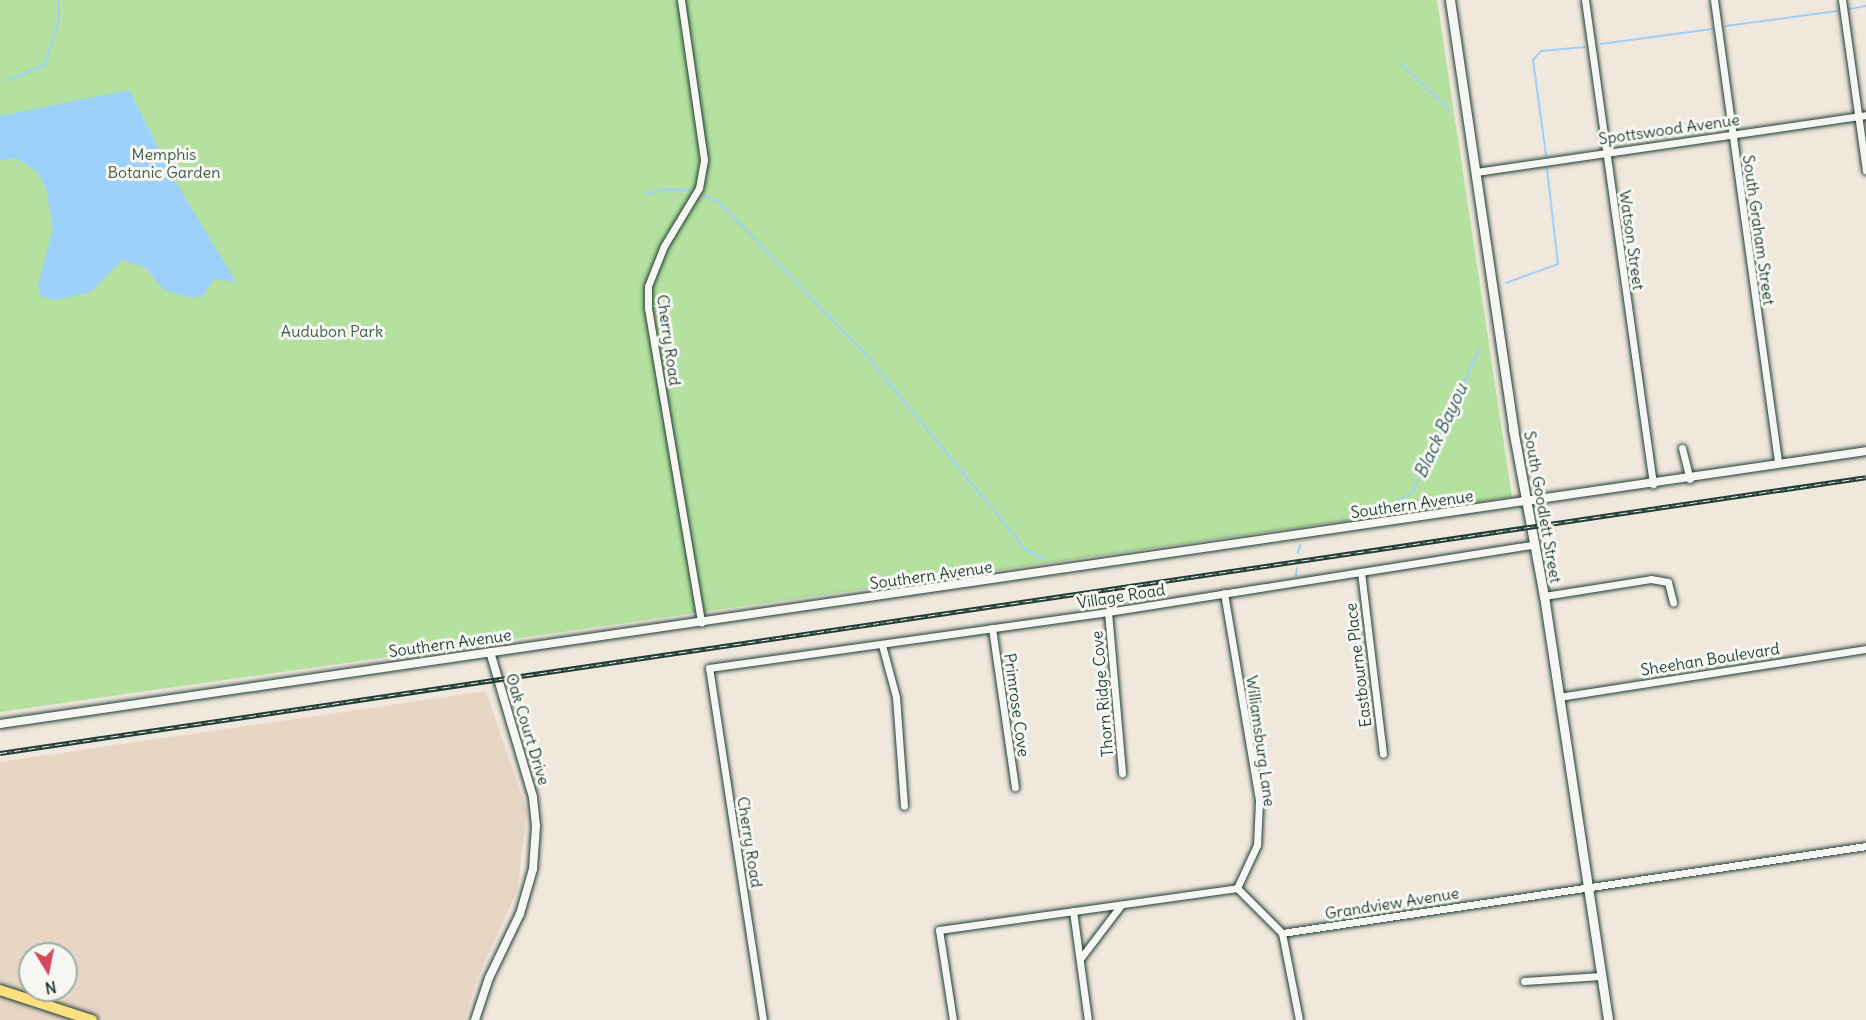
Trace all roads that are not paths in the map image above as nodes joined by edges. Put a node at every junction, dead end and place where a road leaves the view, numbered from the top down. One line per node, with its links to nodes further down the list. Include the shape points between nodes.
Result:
1 (681, 0): 23 (street, Cherry Road, via 704,160 699,188 664,246 648,286 648,308)
2 (1450, 0): 10 (main road, South Goodlett Street)
3 (1586, 0): 8 (street, Watson Street)
4 (1714, 0): 7 (street, South Graham Street)
5 (1842, 0): 6 (street)
6 (1862, 115): 7 (street, Spottswood Avenue); 9 (street)
7 (1732, 134): 8 (street, Spottswood Avenue); 13 (street, South Graham Street)
8 (1606, 152): 10 (street, Spottswood Avenue); 15 (street, Watson Street)
9 (1866, 170)
10 (1476, 172): 16 (main road, South Goodlett Street, via 1513,429)
11 (1682, 448): 14 (street)
12 (1866, 451): 13 (street, Southern Avenue)
13 (1778, 463): 14 (street, Southern Avenue)
14 (1690, 479): 15 (street, Southern Avenue)
15 (1653, 484): 16 (street, Southern Avenue)
16 (1529, 501): 17 (main road, South Goodlett Street); 23 (street, Southern Avenue)
17 (1535, 544): 18 (street, Village Road); 20 (main road, South Goodlett Street)
18 (1361, 572): 19 (street, Village Road); 31 (street, Eastbourne Place)
19 (1224, 593): 22 (street, Village Road); 37 (street, Williamsburg Lane, via 1259,801 1257,845)
20 (1544, 596): 21 (street, via 1651,579 1668,582); 29 (main road, South Goodlett Street)
21 (1673, 602)
22 (1108, 612): 24 (street, Village Road); 32 (street, Thorn Ridge Cove)
23 (701, 623): 27 (street, Southern Avenue)
24 (992, 628): 25 (street, Village Road); 33 (street, Primrose Cove)
25 (882, 645): 28 (street, Village Road); 34 (street, via 896,697)
26 (1866, 649): 29 (street, Sheehan Boulevard)
27 (490, 652): 30 (street, Southern Avenue); 46 (street, Oak Court Drive, via 530,787 536,826 533,868 520,914 489,978)
28 (709, 668): 47 (street, Cherry Road)
29 (1559, 697): 36 (main road, South Goodlett Street)
30 (0, 724)
31 (1383, 754)
32 (1122, 773)
33 (1015, 787)
34 (904, 806)
35 (1866, 846): 36 (street, Grandview Avenue)
36 (1588, 887): 40 (street, Grandview Avenue); 42 (main road, South Goodlett Street)
37 (1236, 888): 38 (street); 40 (street)
38 (1121, 905): 39 (street); 41 (street)
39 (1073, 911): 41 (street); 48 (street, via 939,930)
40 (1282, 933): 50 (street)
41 (1080, 959): 49 (street)
42 (1601, 976): 43 (street); 51 (main road, South Goodlett Street)
43 (1524, 981)
44 (0, 990): 45 (main road)
45 (92, 1020)
46 (475, 1020)
47 (764, 1020)
48 (953, 1020)
49 (1088, 1020)
50 (1299, 1020)
51 (1608, 1020)

